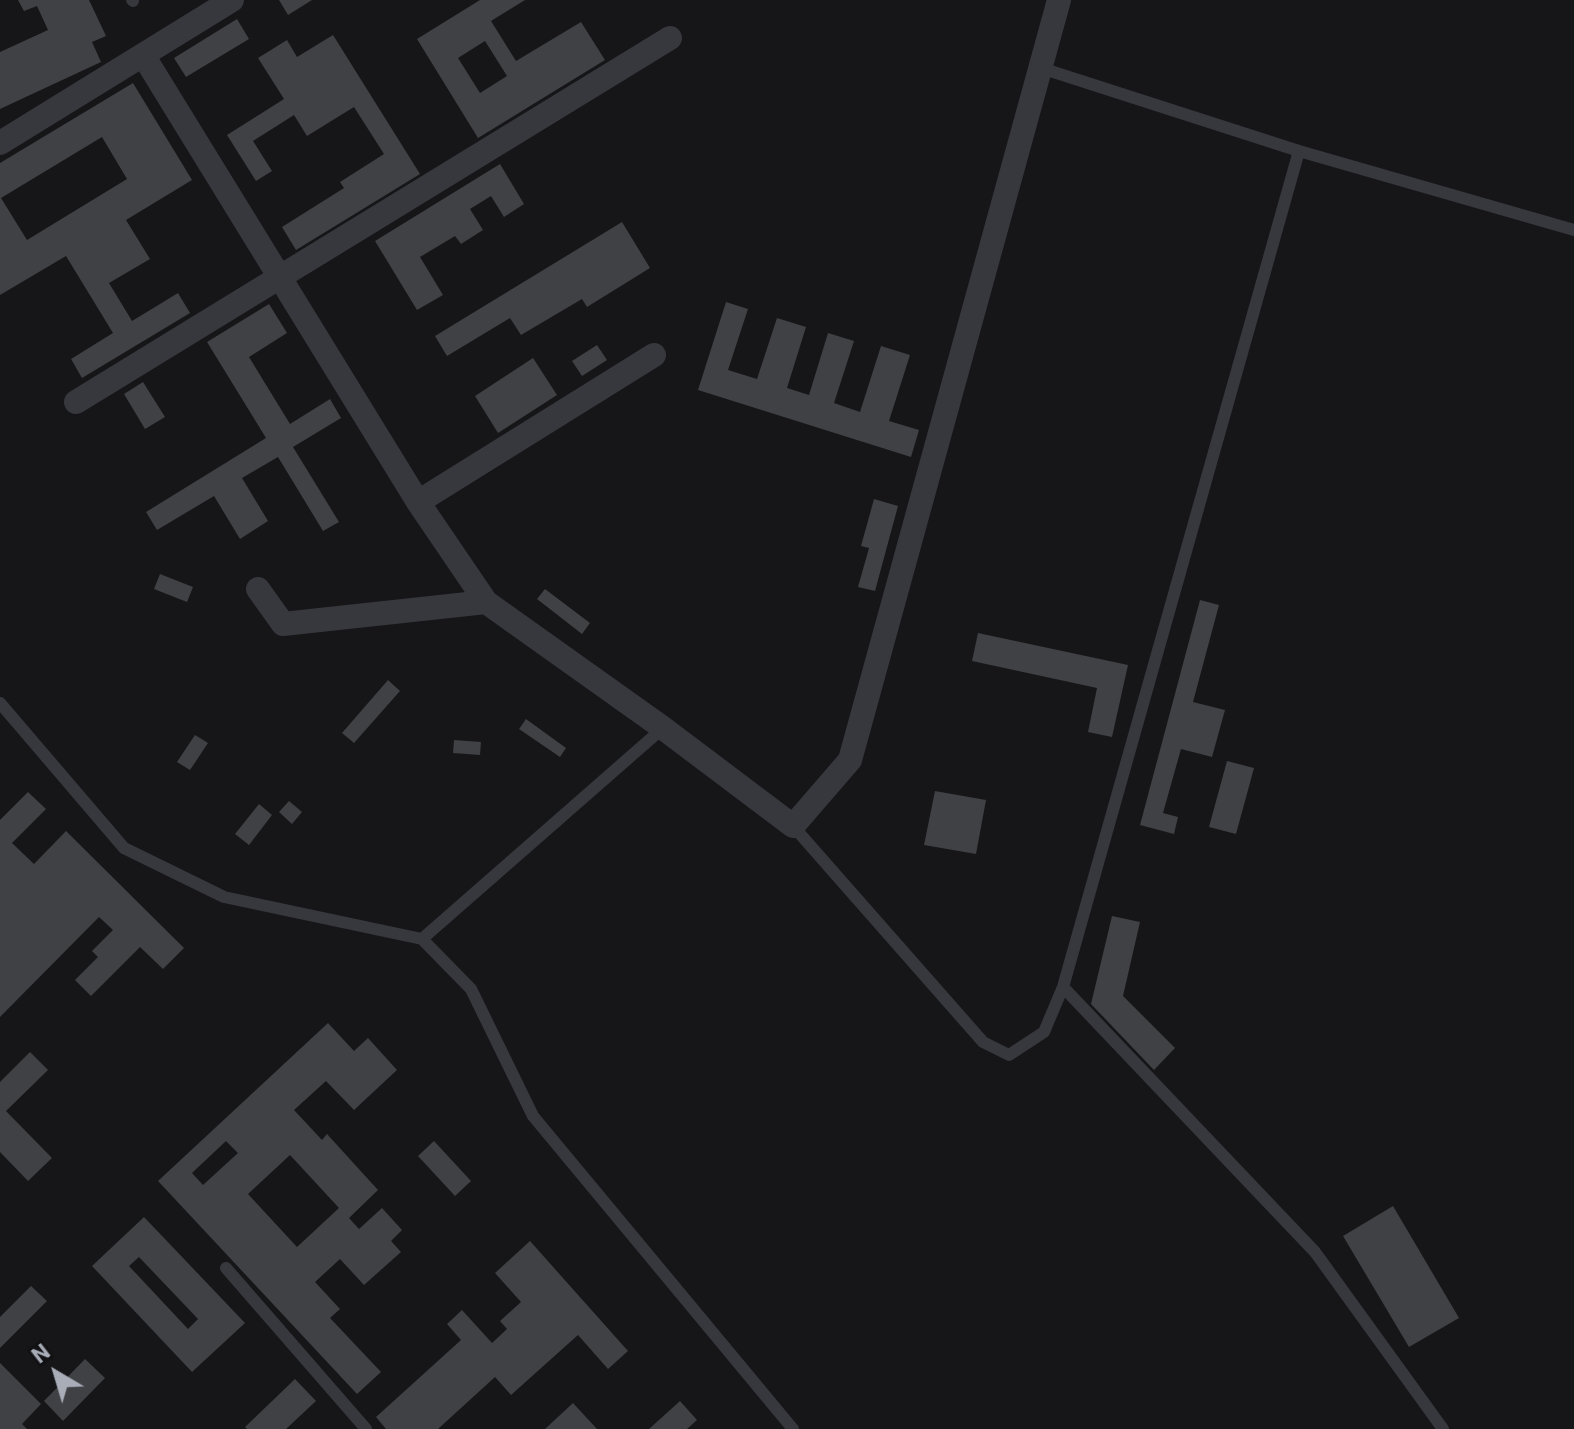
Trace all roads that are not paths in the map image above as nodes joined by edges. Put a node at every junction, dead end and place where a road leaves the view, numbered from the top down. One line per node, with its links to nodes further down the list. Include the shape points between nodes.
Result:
1 (232, 0): 4 (street)
2 (1059, 0): 5 (street)
3 (670, 38): 9 (street)
4 (143, 55): 6 (street); 9 (street)
5 (1041, 68): 7 (lane); 17 (street, via 850,760)
6 (0, 143)
7 (1299, 151): 8 (lane); 19 (lane)
8 (1574, 230)
9 (279, 277): 11 (street); 12 (street)
10 (654, 355): 12 (street)
11 (76, 402)
12 (418, 502): 14 (street)
13 (258, 589): 14 (street, via 283,624)
14 (486, 602): 16 (street)
15 (0, 703): 18 (lane, via 124,848 224,897)
16 (663, 728): 17 (street); 18 (lane)
17 (793, 826): 19 (lane, via 983,1042 1009,1055 1044,1032)
18 (422, 939): 22 (lane, via 471,989 533,1116)
19 (1063, 987): 23 (lane, via 1315,1252)
20 (226, 1268): 21 (lane)
21 (366, 1429)
22 (793, 1429)
23 (1443, 1429)

